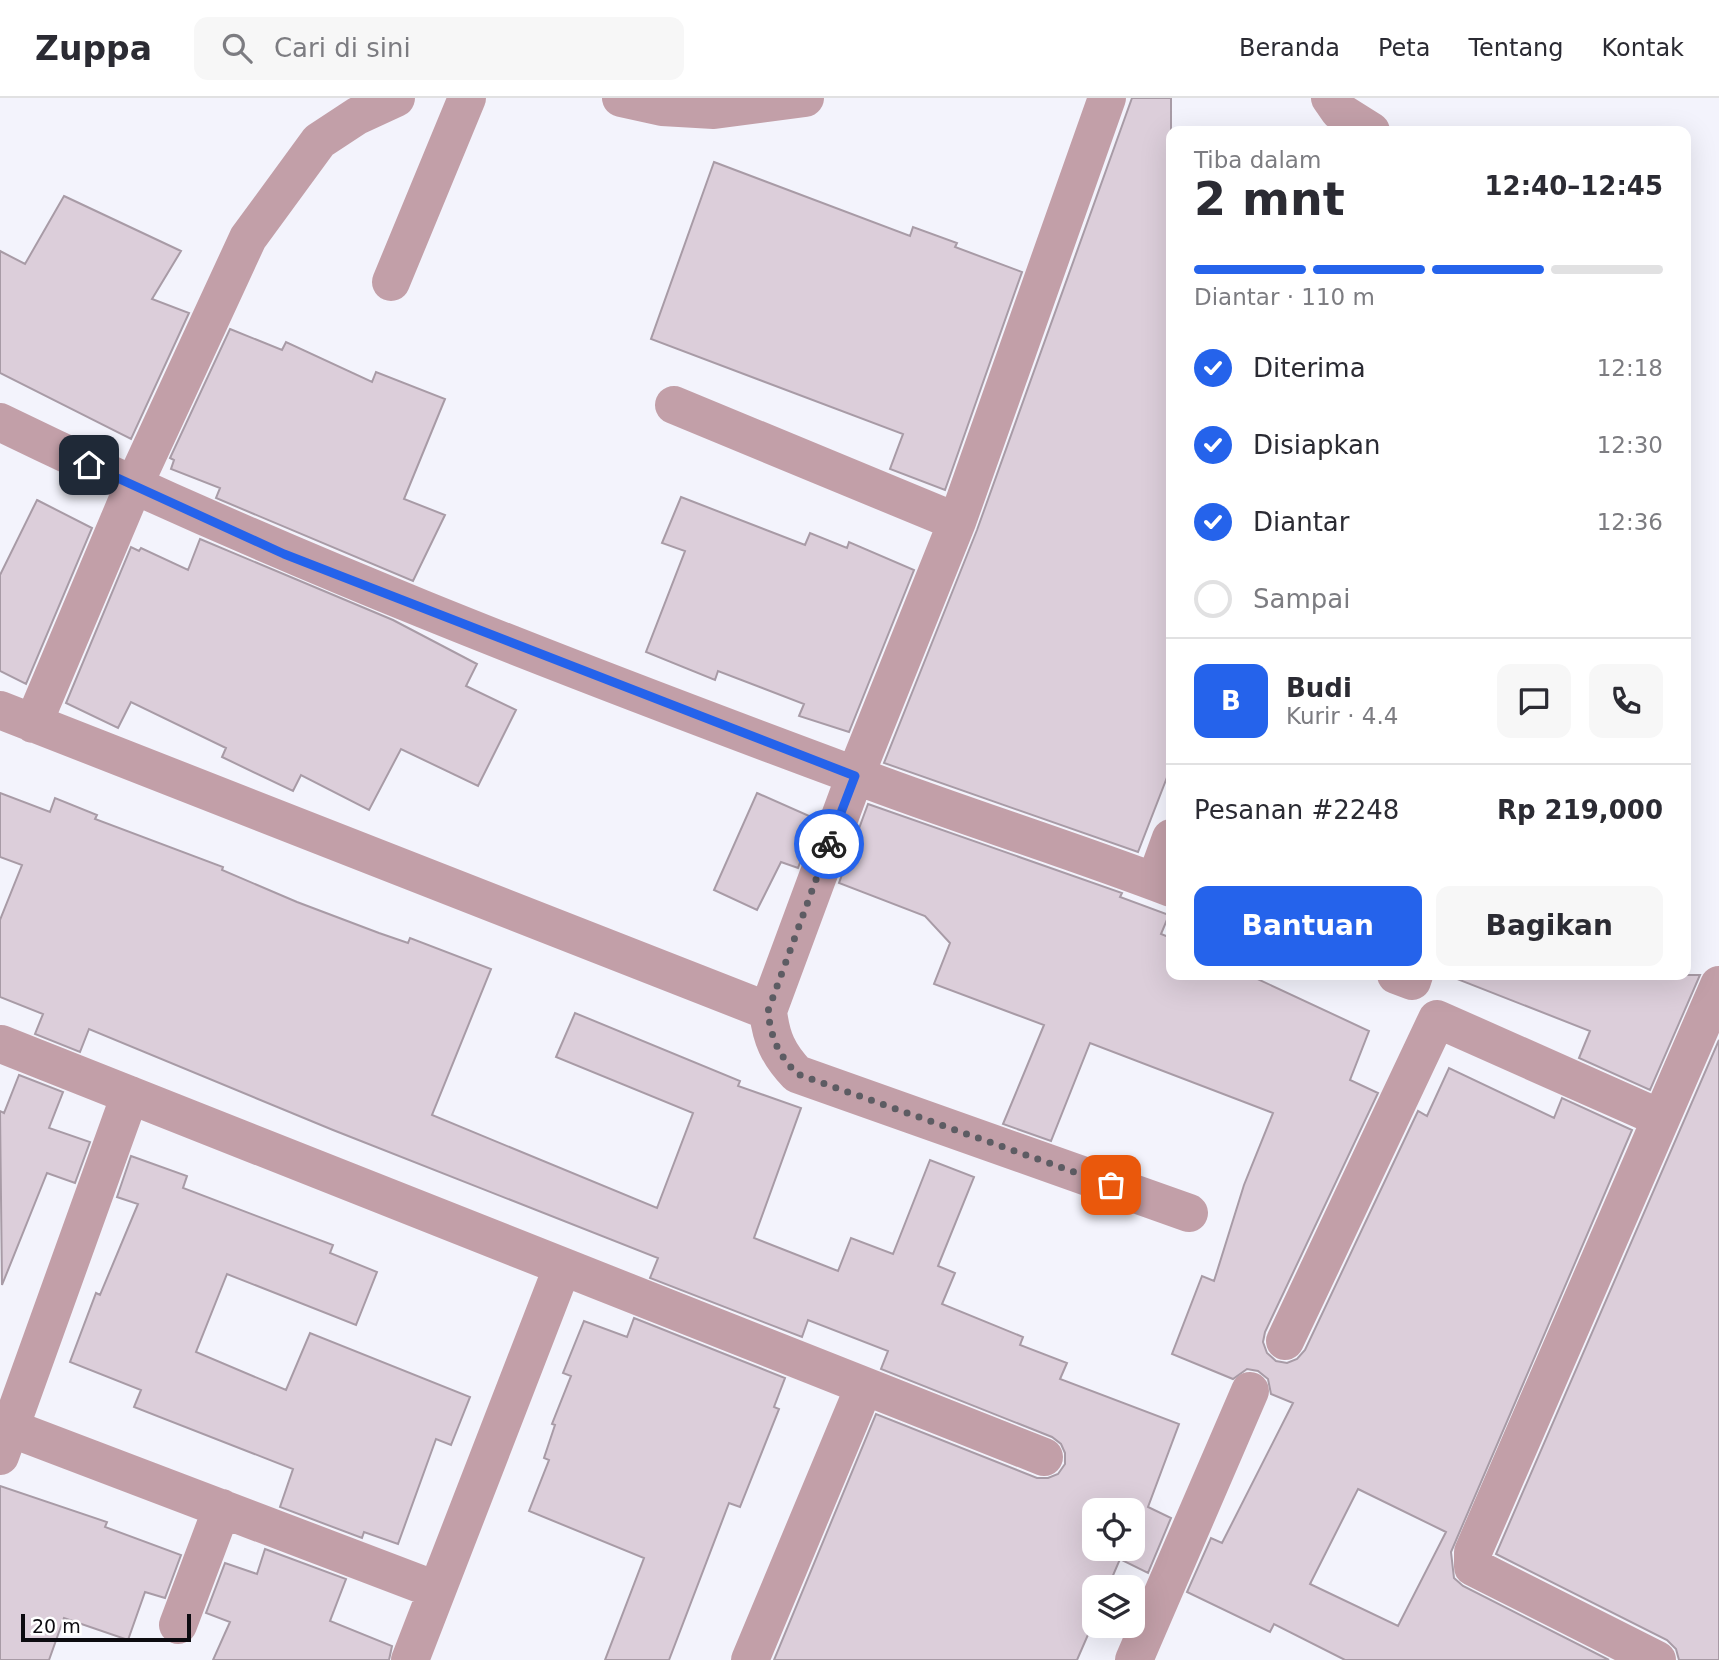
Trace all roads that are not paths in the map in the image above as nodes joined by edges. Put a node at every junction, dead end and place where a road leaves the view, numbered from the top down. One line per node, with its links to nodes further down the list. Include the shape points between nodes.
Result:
1 (396, 98): 11 (street, via 319,141 248,238)
2 (467, 98): 8 (street)
3 (621, 98): 4 (street, via 662,107 714,110)
4 (805, 98)
5 (1107, 98): 12 (street)
6 (1330, 98): 7 (street, via 1339,111)
7 (1363, 126)
8 (391, 282)
9 (674, 405): 12 (street)
10 (0, 422): 11 (street)
11 (134, 487): 13 (street); 14 (street, via 284,554)
12 (957, 522): 14 (street)
13 (16, 717): 18 (street)
14 (855, 776): 16 (street); 18 (street)
15 (1166, 867): 16 (street)
16 (1163, 885)
17 (1719, 988): 21 (street)
18 (768, 1011): 22 (street, via 771,1036 797,1074)
19 (1, 1044): 20 (street)
20 (130, 1095): 23 (street); 27 (street)
21 (1660, 1118): 24 (street, via 1437,1019); 35 (street, via 1473,1552 1473,1567)
22 (1189, 1213)
23 (562, 1268): 25 (street); 30 (street)
24 (1285, 1341)
25 (864, 1387): 28 (street); 33 (street)
26 (1250, 1391): 34 (street)
27 (5, 1442): 29 (street)
28 (1044, 1457)
29 (222, 1508): 30 (street); 31 (street)
30 (436, 1590): 32 (street)
31 (178, 1625)
32 (410, 1660)
33 (750, 1660)
34 (1134, 1660)
35 (1657, 1660)

